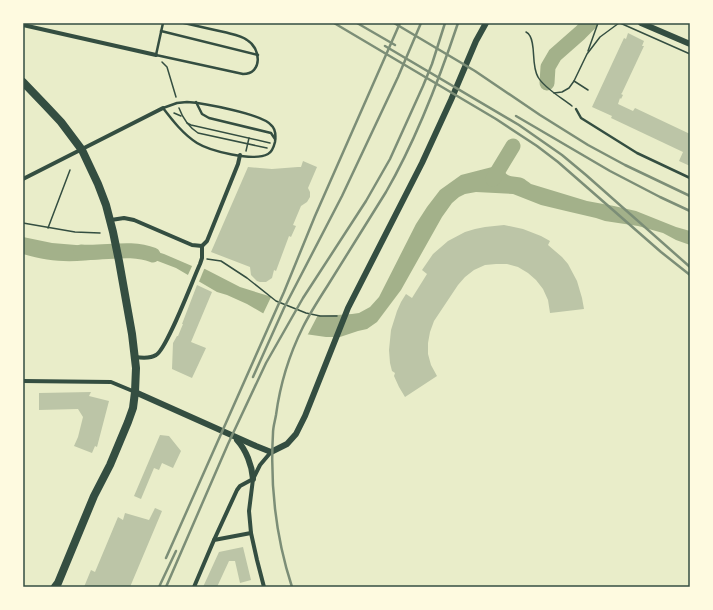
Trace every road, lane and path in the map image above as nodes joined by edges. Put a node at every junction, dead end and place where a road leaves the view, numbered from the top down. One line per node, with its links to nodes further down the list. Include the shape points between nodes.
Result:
1 (163, 23): 8 (lane)
2 (184, 23): 14 (lane, via 243,37 255,47)
3 (486, 23): 40 (street, via 422,163)
4 (598, 23): 11 (path)
5 (620, 23): 11 (path, via 600,37); 12 (path)
6 (641, 23): 10 (street)
7 (23, 25): 13 (street)
8 (161, 32): 13 (lane); 14 (lane)
9 (526, 32): 18 (path, via 531,37 538,77)
10 (690, 44)
11 (587, 54): 15 (path)
12 (690, 54)
13 (156, 55): 14 (lane, via 243,74 254,70); 20 (path, via 167,67)
14 (258, 55)
15 (574, 81): 17 (path); 18 (path, via 569,88)
16 (23, 82): 27 (main road, via 61,122)
17 (588, 90)
18 (554, 93): 22 (path)
19 (196, 102): 20 (lane); 25 (lane, via 202,114 209,118 271,133); 25 (lane, via 265,120 275,129)
20 (178, 103): 21 (lane); 23 (path)
21 (163, 108): 27 (street); 29 (lane, via 176,124 198,143 211,149)
22 (576, 109): 32 (lane, via 581,118 637,153)
23 (187, 123): 24 (path); 26 (path, via 198,133)
24 (249, 138): 26 (path); 28 (path, via 270,142)
25 (276, 140): 28 (lane)
26 (248, 144): 28 (path); 30 (path)
27 (82, 150): 33 (street); 34 (main road, via 104,198)
28 (272, 150): 30 (lane, via 269,154 261,156)
29 (240, 155): 30 (lane); 38 (street, via 207,241)
30 (245, 156)
31 (70, 170): 36 (path)
32 (690, 178)
33 (23, 179)
34 (110, 220): 38 (street, via 134,220 192,245); 41 (main road)
35 (23, 222): 36 (path)
36 (48, 228): 37 (path)
37 (100, 233)
38 (202, 246): 39 (street)
39 (202, 258): 40 (path, via 221,261 276,301 306,313); 41 (street, via 167,341 157,355 148,358)
40 (345, 316): 45 (street, via 296,434 288,444)
41 (135, 357): 43 (main road)
42 (23, 381): 43 (street, via 111,382)
43 (135, 392): 44 (street); 49 (main road, via 125,429)
44 (235, 437): 45 (street); 46 (street, via 243,446)
45 (271, 452): 46 (street)
46 (253, 479): 47 (street, via 249,511); 48 (street, via 237,490)
47 (251, 533): 48 (street); 51 (street)
48 (214, 540): 50 (street)
49 (57, 586)
50 (194, 587)
51 (264, 587)

